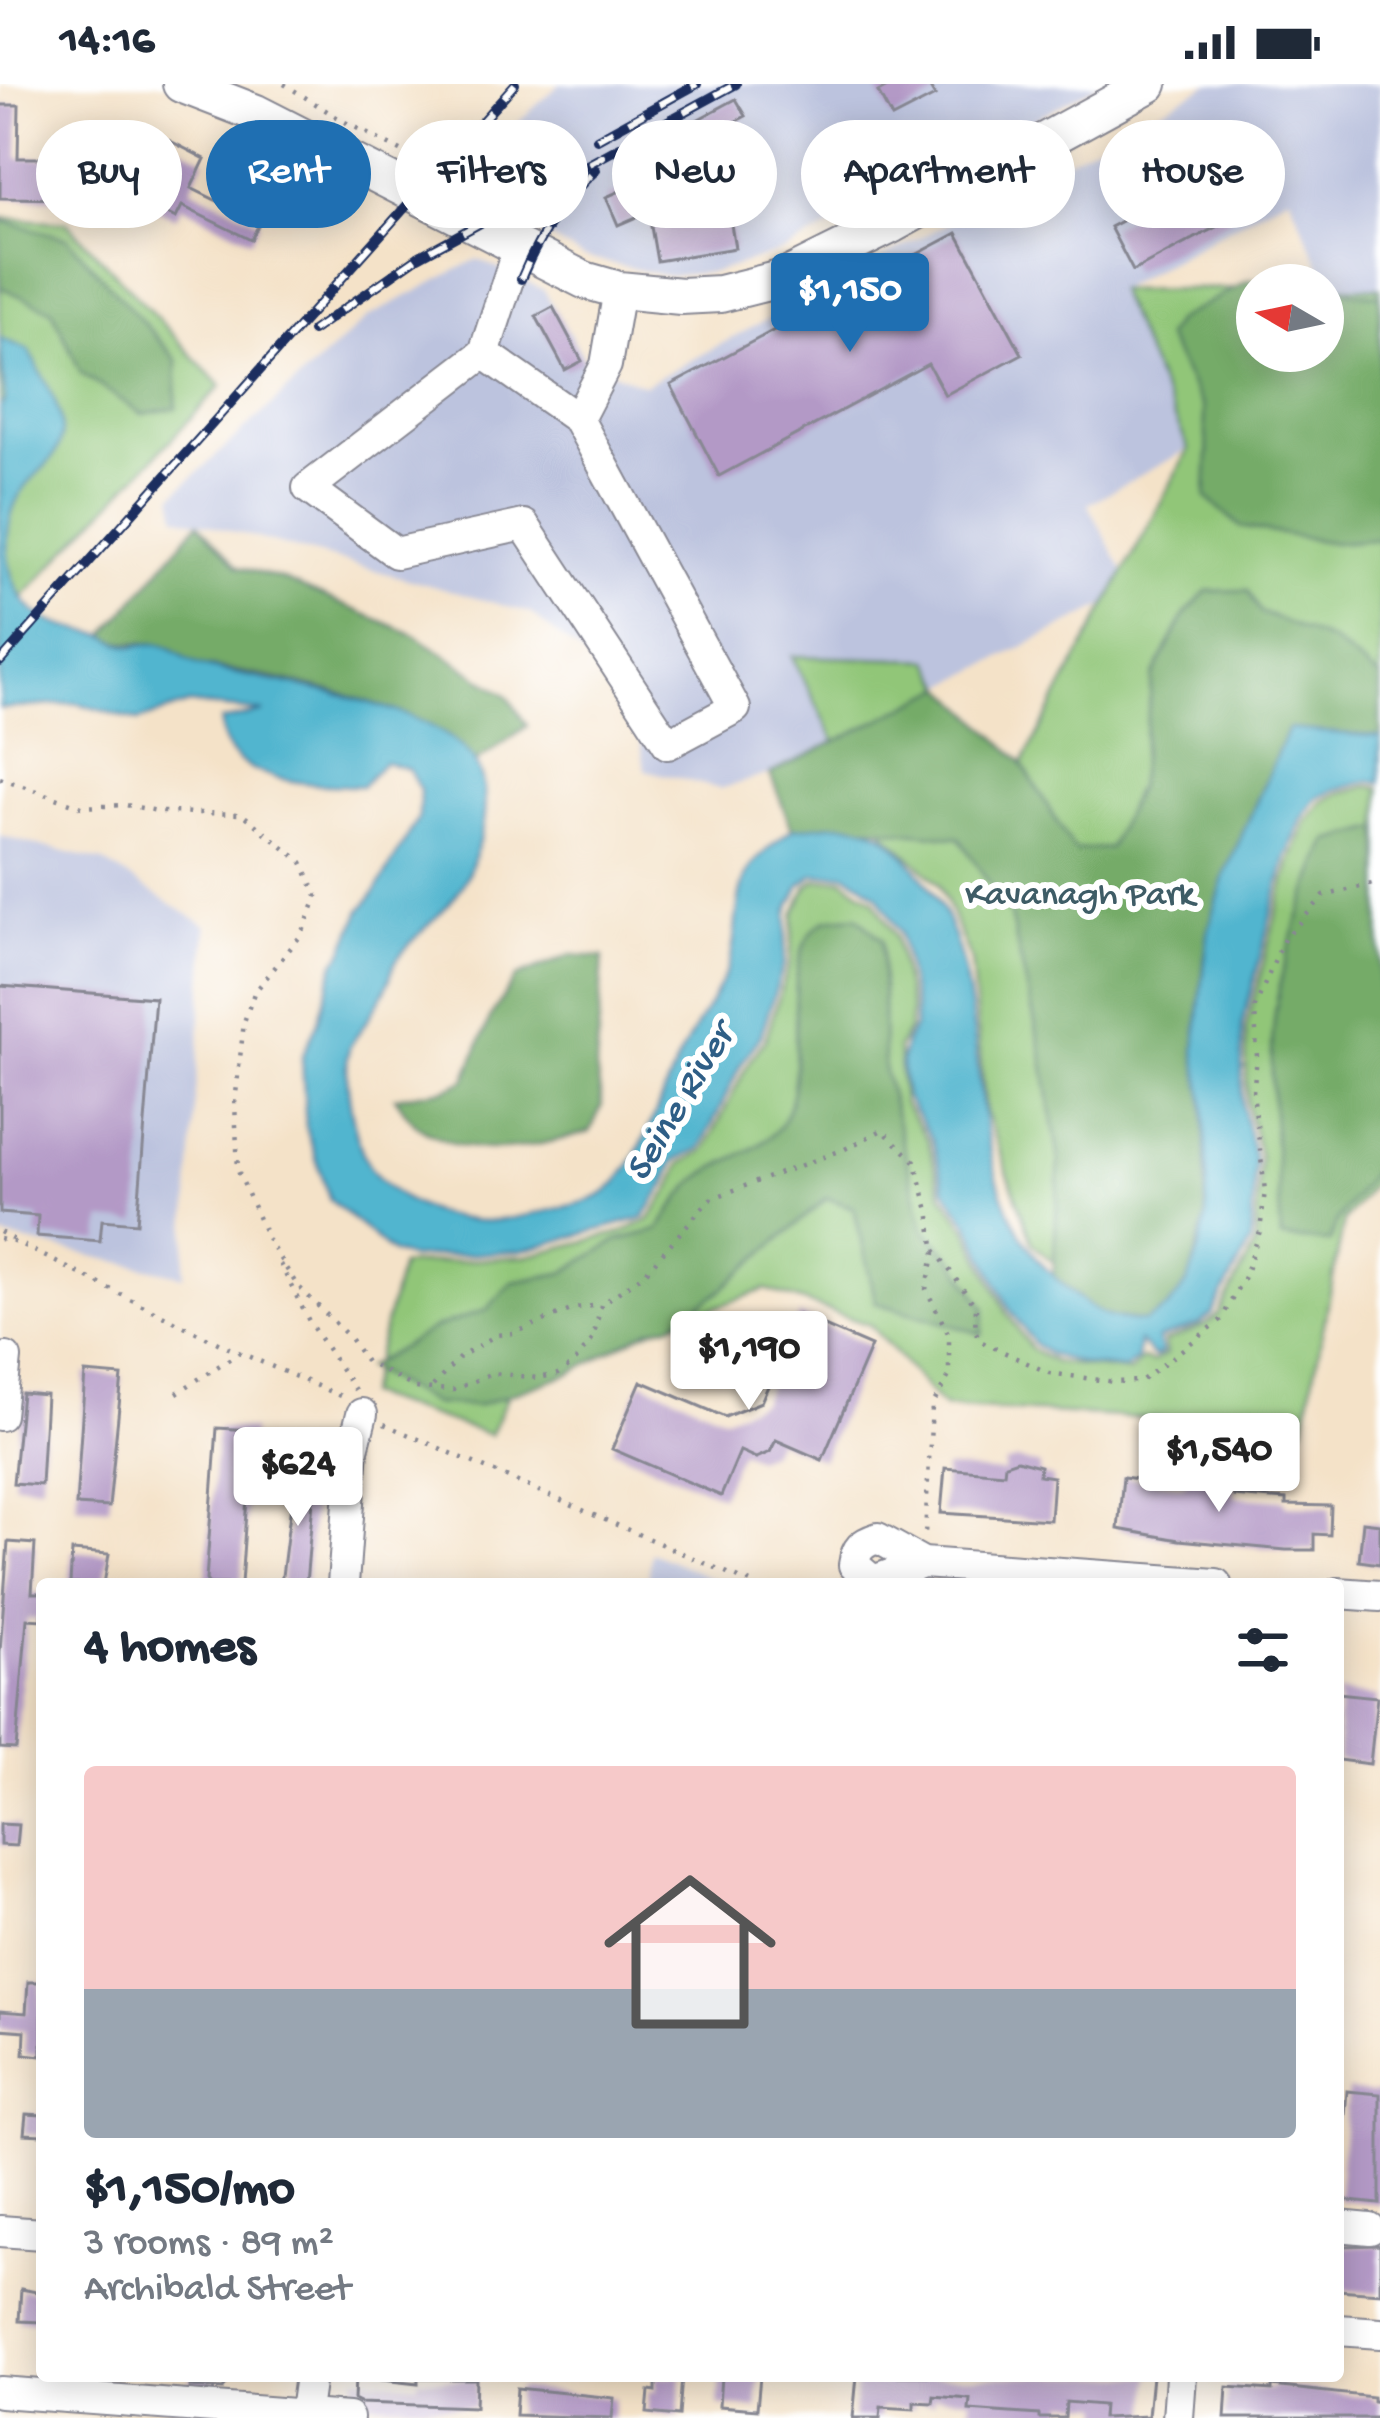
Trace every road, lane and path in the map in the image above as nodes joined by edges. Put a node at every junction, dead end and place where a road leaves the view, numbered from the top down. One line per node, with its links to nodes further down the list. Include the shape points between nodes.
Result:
1 (181, 84): 4 (main road)
2 (284, 84): 5 (path)
3 (1149, 84): 7 (main road, via 784,278 720,294)
4 (254, 98): 6 (main road)
5 (395, 148)
6 (518, 249): 7 (main road); 8 (street)
7 (619, 290): 9 (street, via 606,365)
8 (484, 353): 9 (street); 9 (street, via 308,488 396,553 524,525 668,744 735,708)
9 (578, 419)
10 (0, 778): 13 (path, via 82,806 242,814 302,862 317,896 302,934 254,993 235,1103 238,1171)
11 (1380, 882): 14 (path, via 1324,896 1284,939 1270,970 1256,1007 1252,1092 1265,1192 1260,1231 1221,1320 1190,1346 1141,1381 1049,1373 982,1342 976,1306)
12 (0, 1236): 16 (path)
13 (269, 1242): 18 (path, via 366,1362); 20 (path, via 311,1325 364,1402)
14 (934, 1249): 15 (path, via 915,1161 882,1130 710,1198 645,1273); 22 (path, via 926,1289 949,1335 949,1376 932,1406)
15 (601, 1305): 18 (path, via 496,1335 460,1357); 18 (path, via 593,1339 557,1375 492,1373 454,1390)
16 (239, 1352): 19 (path); 20 (path, via 344,1397)
17 (6, 1358): 21 (street)
18 (431, 1389)
19 (177, 1394)
20 (362, 1414): 23 (street); 24 (path)
21 (0, 1415)
22 (923, 1563): 25 (street)
23 (343, 1578)
24 (739, 1578)
25 (1132, 1578)
26 (1344, 1593): 27 (street)
27 (1380, 1596)
28 (1344, 2227): 29 (street)
29 (1370, 2229)
30 (0, 2230): 31 (street)
31 (36, 2233)
32 (1344, 2330): 33 (street)
33 (1380, 2333)
34 (309, 2382): 37 (street)
35 (1181, 2382): 39 (street)
36 (0, 2392): 37 (street)
37 (304, 2416): 38 (street)
38 (348, 2418)
39 (1178, 2418)

